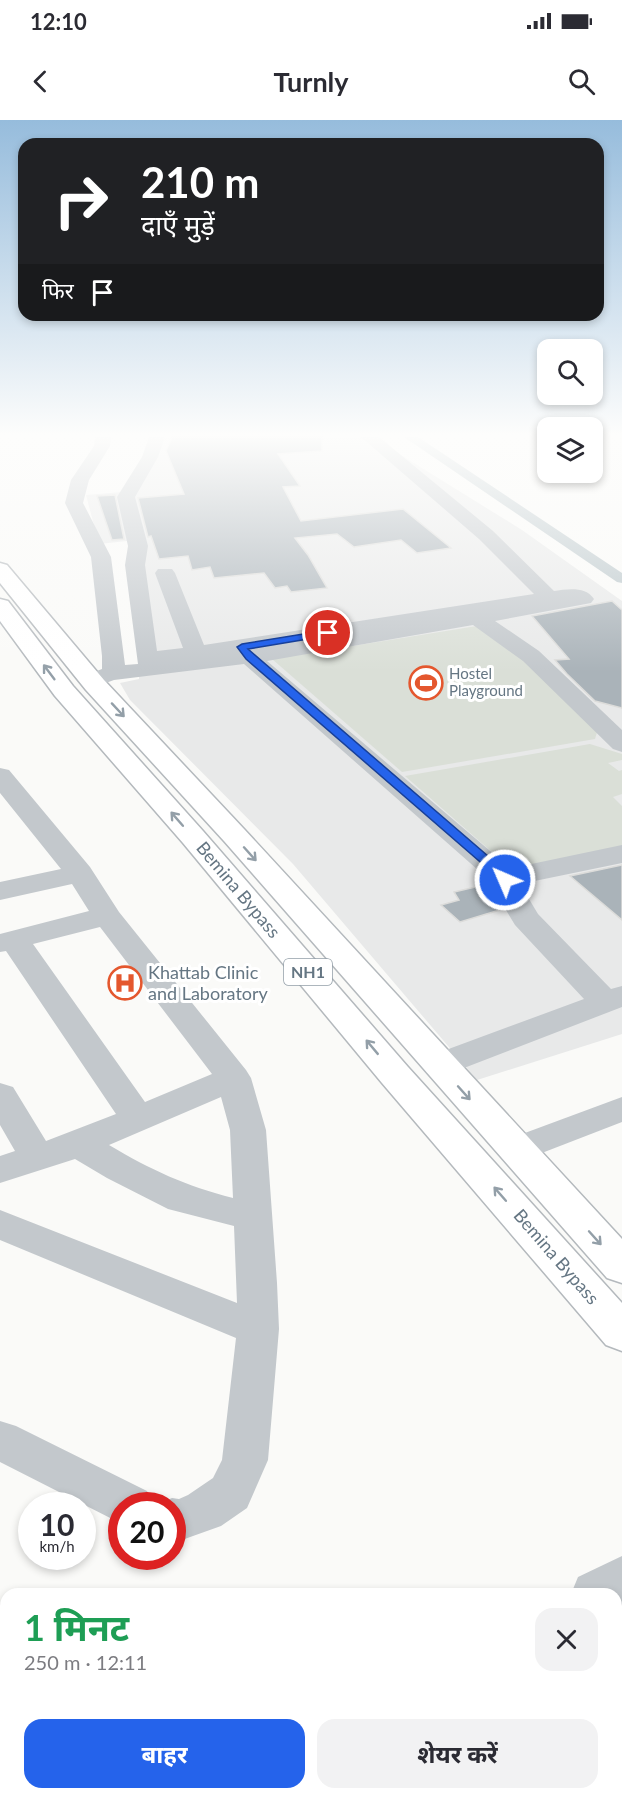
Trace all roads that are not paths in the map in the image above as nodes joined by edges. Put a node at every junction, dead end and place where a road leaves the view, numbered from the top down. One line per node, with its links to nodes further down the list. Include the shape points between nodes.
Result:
1 (80, 515): 12 (street, via 101,557 114,669)
2 (130, 515): 11 (street, via 138,546 135,565)
3 (463, 515): 6 (street)
4 (0, 569): 12 (highway, Bemina Bypass / NH1)
5 (165, 573): 10 (street)
6 (549, 598): 8 (street); 8 (street, via 572,595 584,599)
7 (0, 607): 36 (highway, Bemina Bypass / NH1, one-way to 7, via 64,691)
8 (472, 614): 9 (street); 13 (street, via 531,656)
9 (245, 652): 10 (street); 11 (street); 17 (street)
10 (196, 653): 11 (street)
11 (149, 664): 12 (street)
12 (101, 677): 22 (highway, Bemina Bypass / NH1, one-way to 22, via 234,835)
13 (622, 744)
14 (0, 776): 16 (street)
15 (622, 854): 17 (street, via 517,876)
16 (80, 873): 18 (street); 19 (street)
17 (500, 875): 21 (street, via 526,919)
18 (0, 891)
19 (107, 916): 20 (street); 23 (street)
20 (7, 941): 26 (street)
21 (614, 999): 22 (street)
22 (439, 1065): 30 (highway, Bemina Bypass / NH1, one-way to 30)
23 (234, 1078): 26 (street); 32 (street, via 248,1131)
24 (0, 1095): 29 (street)
25 (622, 1109): 30 (street)
26 (138, 1119): 28 (street)
27 (622, 1129): 30 (street)
28 (79, 1144): 29 (street); 32 (street, via 182,1199)
29 (37, 1157): 31 (street)
30 (523, 1158): 34 (highway, Bemina Bypass / NH1, one-way to 34)
31 (0, 1170)
32 (254, 1217): 35 (street)
33 (0, 1224): 35 (street)
34 (622, 1267)
35 (258, 1329): 39 (street, via 245,1460 230,1492)
36 (622, 1333)
37 (0, 1440): 38 (street)
38 (108, 1495)
39 (186, 1517)
40 (622, 1579): 41 (street)
41 (606, 1588)

